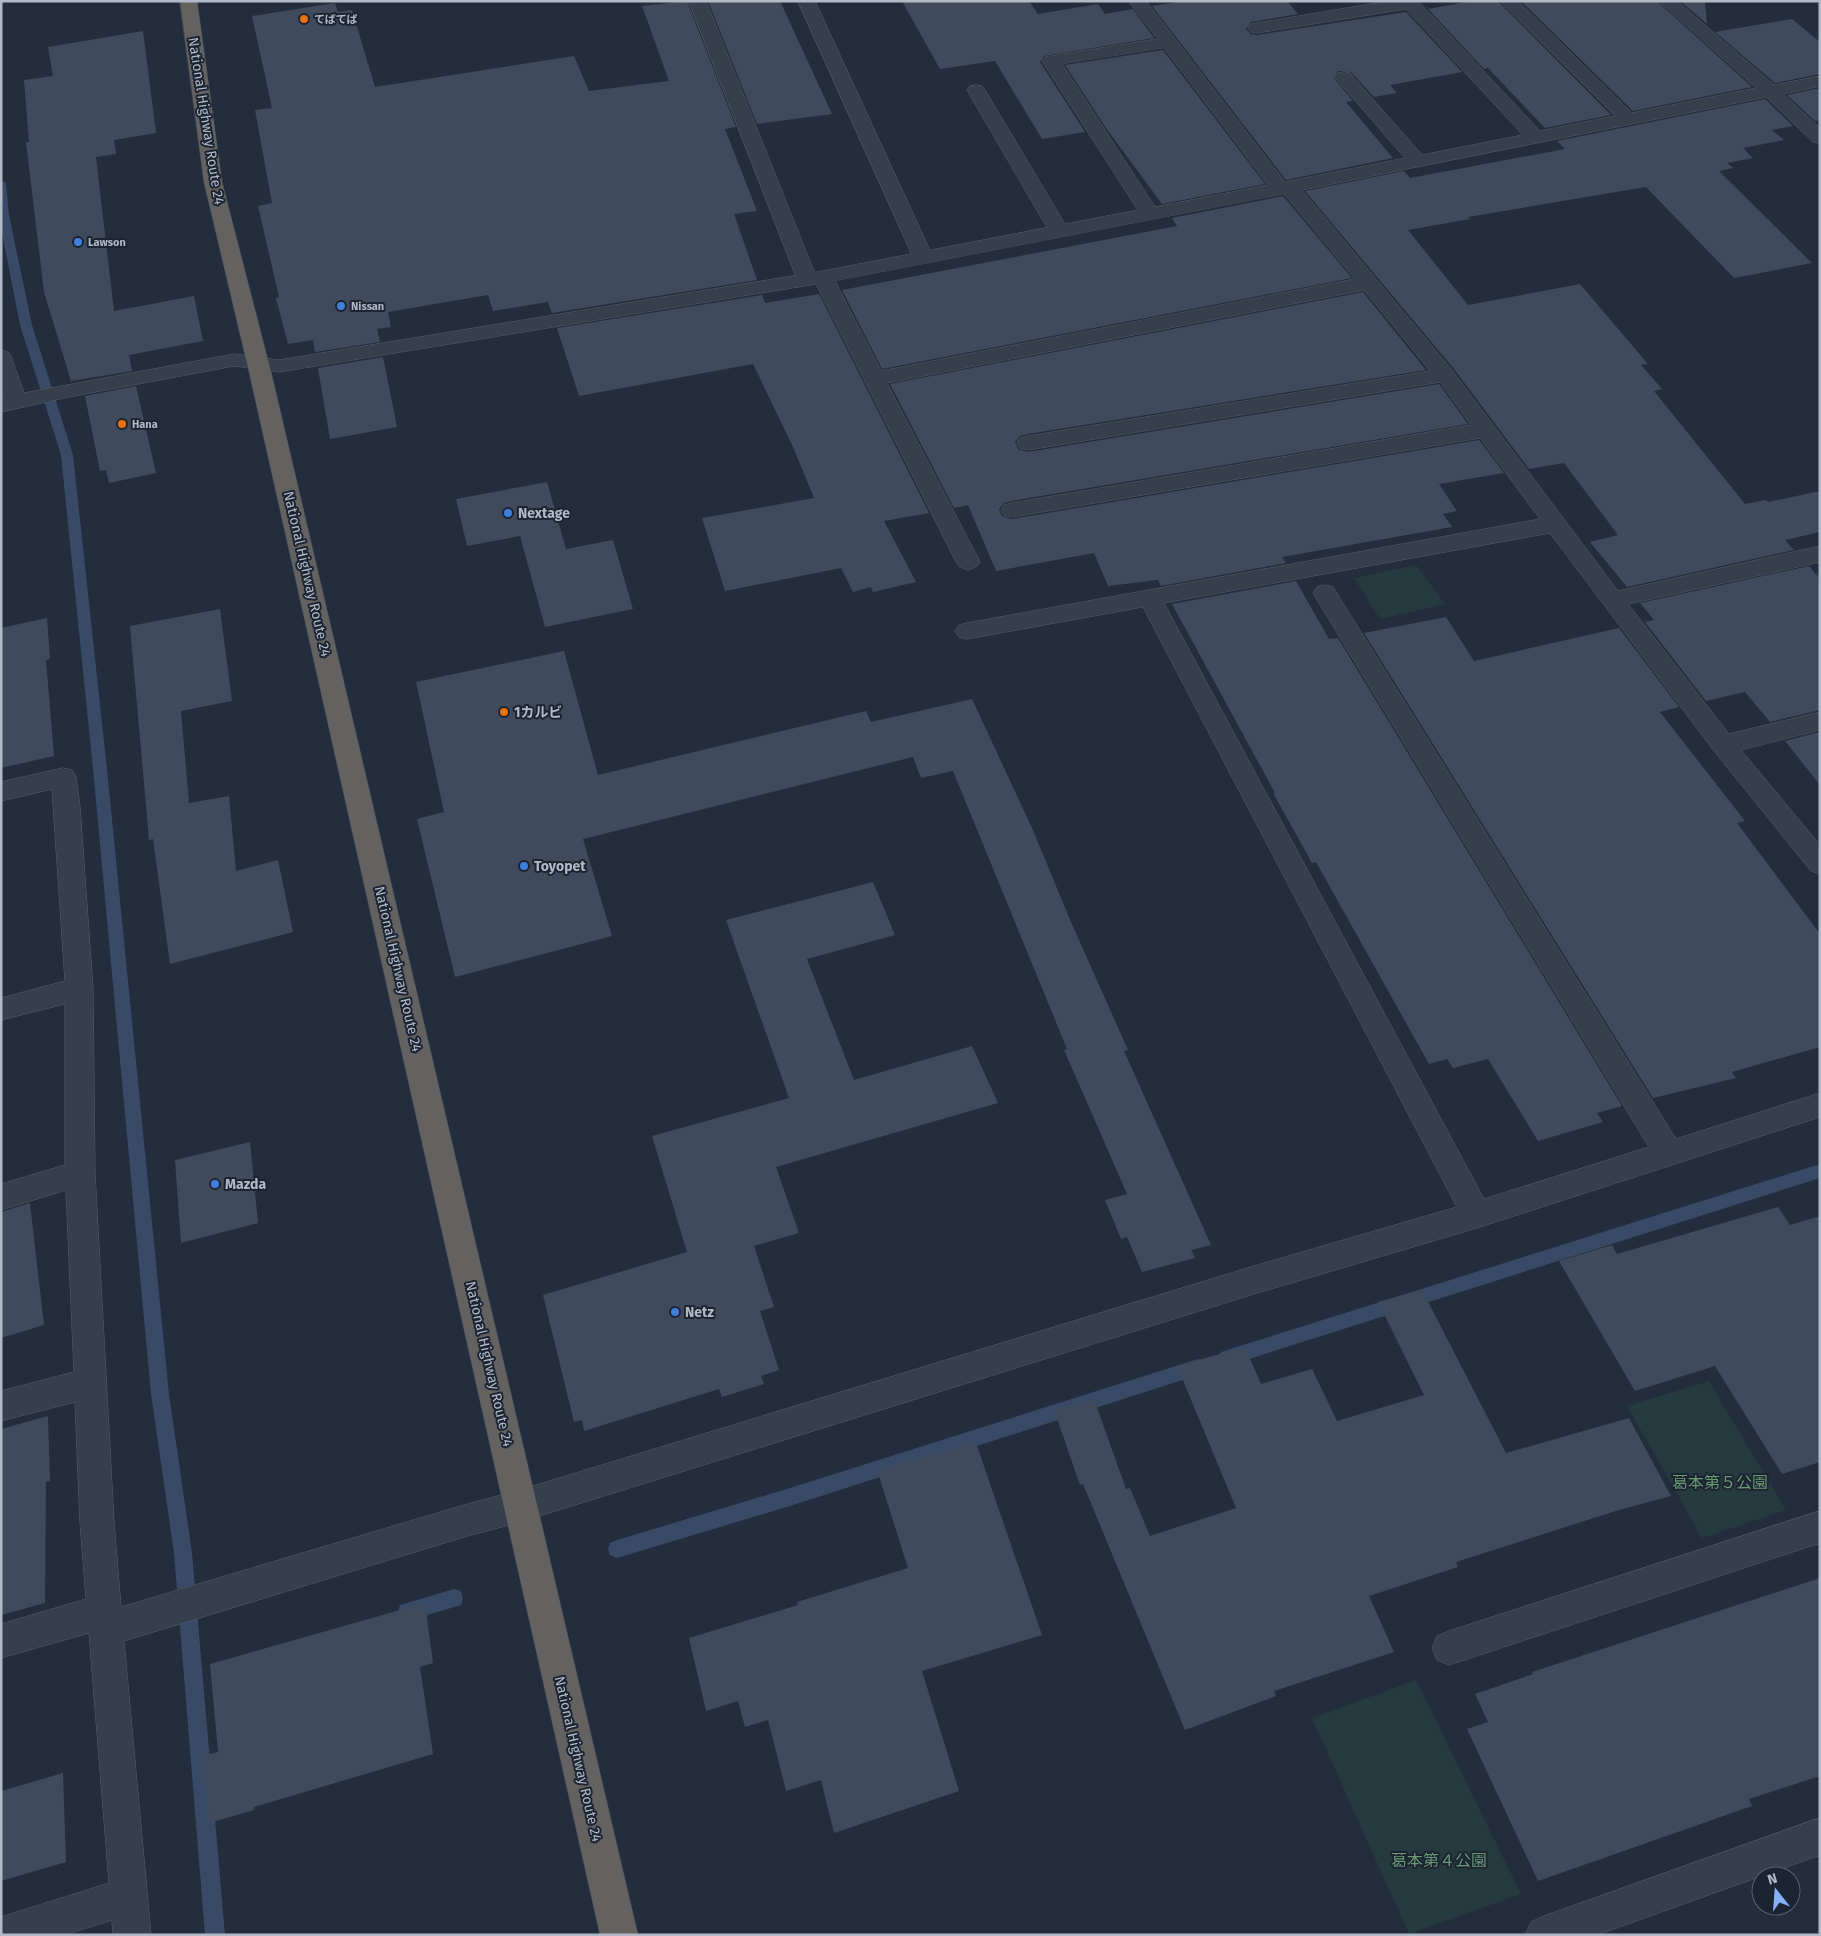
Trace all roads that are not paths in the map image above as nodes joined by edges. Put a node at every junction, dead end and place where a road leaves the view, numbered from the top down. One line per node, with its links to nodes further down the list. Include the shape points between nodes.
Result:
1 (188, 1): 25 (highway, National Highway Route 24, via 213,182)
2 (697, 1): 22 (street)
3 (806, 1): 21 (street)
4 (1137, 1): 9 (street)
5 (1508, 1): 14 (street)
6 (1666, 1): 13 (street)
7 (1409, 2): 8 (street); 15 (street)
8 (1257, 28)
9 (1168, 42): 18 (street); 19 (street, via 1051,61)
10 (1344, 77): 17 (street)
11 (1820, 81): 13 (street)
12 (976, 90): 20 (street)
13 (1770, 91): 14 (street); 16 (street)
14 (1628, 119): 15 (street)
15 (1536, 138): 17 (street)
16 (1820, 138)
17 (1418, 161): 18 (street)
18 (1284, 188): 19 (street); 23 (street)
19 (1149, 213): 20 (street)
20 (1059, 231): 21 (street)
21 (923, 257): 22 (street)
22 (815, 278): 25 (street, via 279,366); 27 (street)
23 (1367, 283): 26 (street); 27 (street)
24 (1, 356): 28 (street)
25 (258, 362): 28 (street, via 234,360); 52 (highway, National Highway Route 24)
26 (1445, 375): 29 (street); 30 (street)
27 (874, 380): 34 (street)
28 (17, 402)
29 (1485, 430): 31 (street); 32 (street)
30 (1028, 443)
31 (1012, 510)
32 (1556, 524): 36 (street); 37 (street)
33 (1820, 554): 37 (street)
34 (968, 562)
35 (1325, 593): 46 (street)
36 (1150, 599): 38 (street); 49 (street)
37 (1612, 600): 40 (street)
38 (967, 632)
39 (1820, 721): 40 (street)
40 (1724, 745): 42 (street)
41 (1, 792): 43 (street, via 63,777)
42 (1820, 864)
43 (79, 989): 44 (street); 47 (street)
44 (1, 1009)
45 (1820, 1106): 46 (street)
46 (1670, 1153): 49 (street)
47 (80, 1173): 48 (street); 50 (street)
48 (1, 1197)
49 (1476, 1215): 52 (street)
50 (91, 1382): 51 (street); 54 (street, via 96,1522)
51 (1, 1406)
52 (520, 1506): 54 (street); 61 (highway, National Highway Route 24)
53 (1820, 1527): 56 (street)
54 (105, 1620): 55 (street); 58 (street)
55 (1, 1642)
56 (1450, 1648)
57 (1820, 1836): 62 (street)
58 (128, 1896): 59 (street); 60 (street)
59 (3, 1935)
60 (132, 1935)
61 (619, 1935)
62 (1544, 1935)

